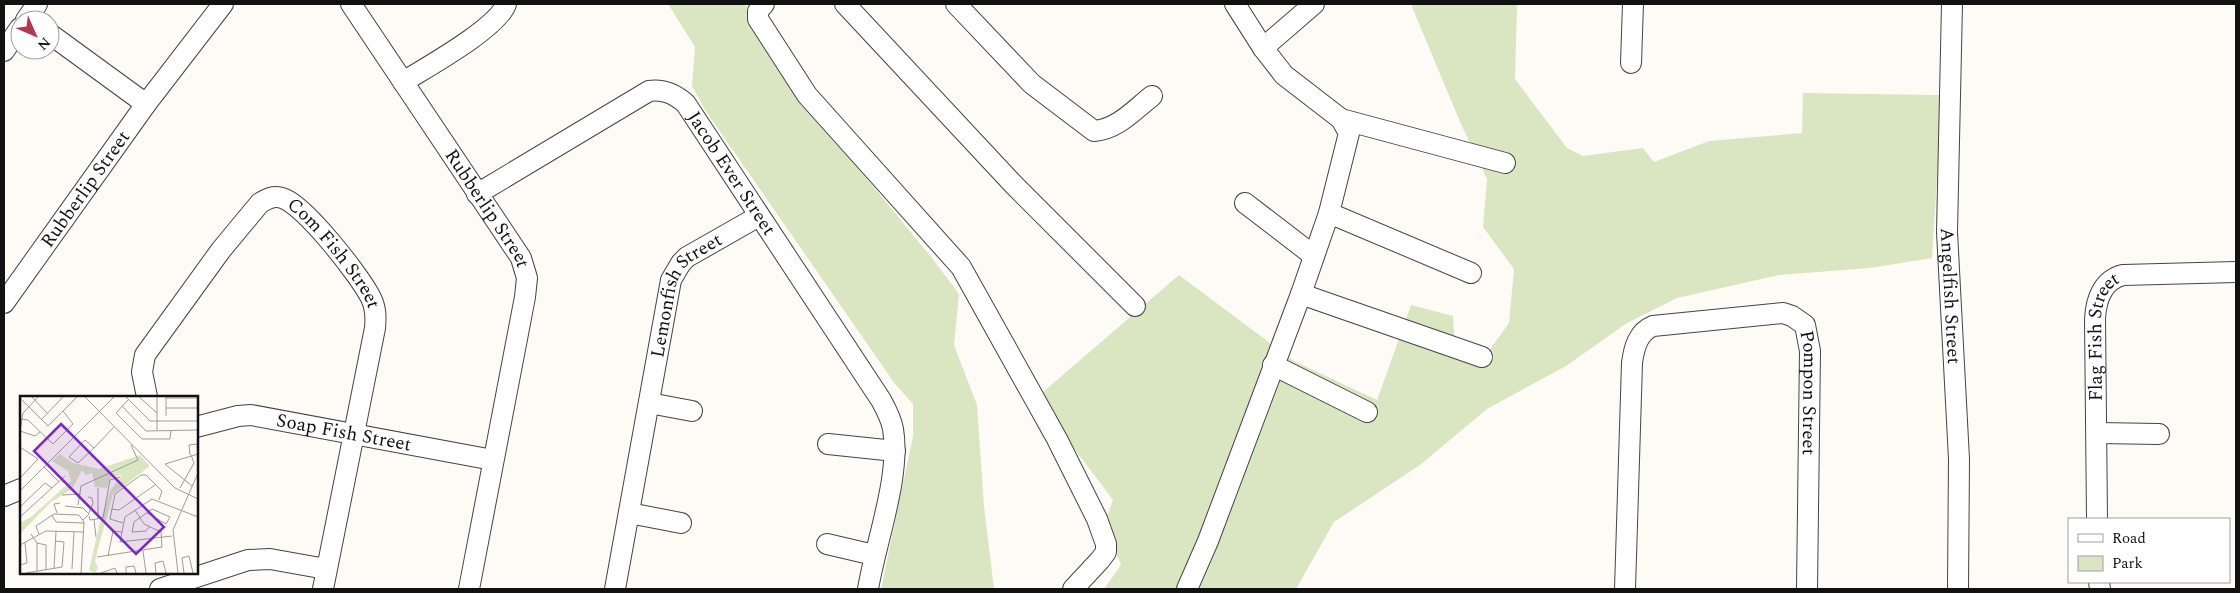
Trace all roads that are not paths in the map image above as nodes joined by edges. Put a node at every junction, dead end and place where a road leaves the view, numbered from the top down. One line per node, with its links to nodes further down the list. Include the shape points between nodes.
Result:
1 (223, 4): 16 (street, Rubberlip Street)
2 (351, 4): 14 (street, Rubberlip Street)
3 (506, 4): 14 (street, via 490,26)
4 (764, 4): 55 (street, via 758,11 758,19 807,95 961,267 1057,439 1097,518 1106,544 1106,552)
5 (845, 4): 28 (street, via 1014,186)
6 (956, 4): 15 (street, via 1032,84 1094,131 1115,126)
7 (1235, 4): 12 (street)
8 (1314, 4): 12 (street)
9 (1633, 4): 13 (street)
10 (1952, 4): 59 (street, Angelfish Street, via 1947,232 1959,459)
11 (60, 41): 16 (street)
12 (1263, 48): 17 (street, via 1284,75)
13 (1631, 63)
14 (403, 82): 19 (street, Rubberlip Street)
15 (1152, 96)
16 (146, 104): 27 (street, Rubberlip Street)
17 (1341, 119): 18 (street); 21 (street, via 1349,133)
18 (1505, 163)
19 (477, 194): 22 (street, Jacob Ever Street, via 642,94 657,90 671,93 686,104); 41 (street, Rubberlip Street, via 521,258 526,278 526,297)
20 (1245, 203): 23 (street)
21 (1329, 213): 23 (street); 25 (street)
22 (759, 216): 32 (street, Lemonfish Street, via 687,257 674,272 667,290); 40 (street, Jacob Ever Street, via 881,400 893,428)
23 (1314, 256): 26 (street)
24 (2236, 272): 37 (street, Flag Fish Street, via 2124,275 2109,282 2099,296 2096,310)
25 (1471, 273)
26 (1301, 294): 29 (street); 30 (street)
27 (4, 303)
28 (1134, 306)
29 (1482, 356)
30 (1273, 365): 34 (street); 56 (street)
31 (147, 396): 36 (street, Com Fish Street, via 142,365 152,342 260,203 267,198 281,197 294,205 320,231 366,289 374,306 375,328)
32 (649, 403): 33 (street); 44 (street, Lemonfish Street)
33 (692, 411)
34 (1367, 412)
35 (198, 426): 36 (street, Soap Fish Street, via 251,415)
36 (354, 433): 41 (street, Soap Fish Street); 49 (street, Com Fish Street)
37 (2098, 433): 38 (street, Flag Fish Street); 45 (street, Flag Fish Street)
38 (2159, 434)
39 (828, 444): 40 (street)
40 (895, 451): 48 (street, Jacob Ever Street)
41 (493, 460): 52 (street, Rubberlip Street)
42 (20, 489): 43 (street)
43 (4, 496)
44 (629, 513): 46 (street); 53 (street, Lemonfish Street)
45 (2097, 518)
46 (681, 523)
47 (827, 544): 48 (street)
48 (874, 555): 54 (street, Jacob Ever Street)
49 (326, 569): 50 (street, via 270,559 248,560); 51 (street, Com Fish Street)
50 (160, 589)
51 (323, 589)
52 (469, 589)
53 (615, 589)
54 (868, 589)
55 (1073, 589)
56 (1187, 589)
57 (1626, 589): 58 (street, Pompon Street, via 1632,363 1638,338 1654,326 1783,313 1805,325 1810,351)
58 (1807, 589)
59 (1958, 589)

